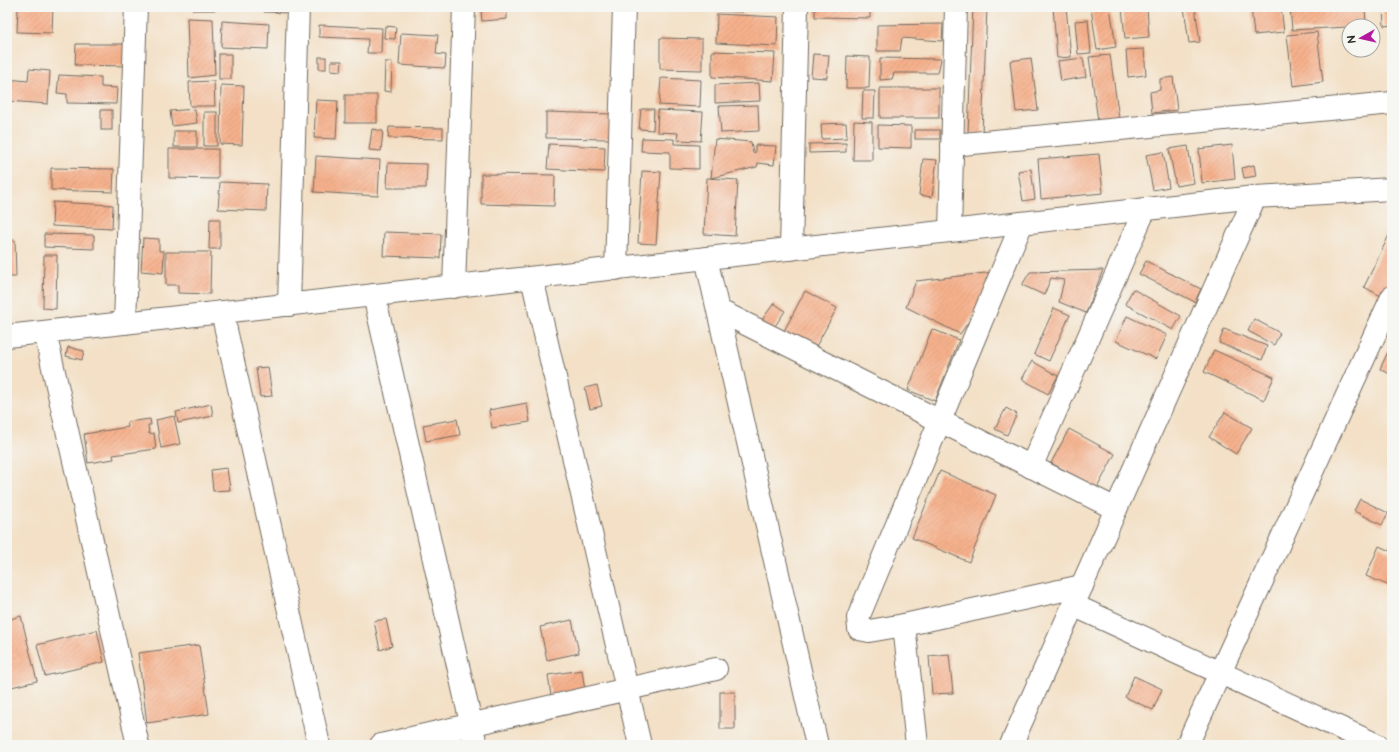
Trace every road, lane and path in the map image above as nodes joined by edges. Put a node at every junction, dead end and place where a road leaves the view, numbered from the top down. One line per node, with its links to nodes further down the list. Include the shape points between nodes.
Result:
1 (136, 7): 24 (street)
2 (298, 7): 21 (street)
3 (464, 7): 18 (street)
4 (624, 7): 16 (street)
5 (797, 7): 14 (street)
6 (956, 7): 8 (street)
7 (1392, 104): 8 (street)
8 (952, 145): 13 (street)
9 (1392, 189): 10 (street)
10 (1255, 197): 11 (street); 29 (street)
11 (1145, 209): 12 (street); 28 (street)
12 (1022, 223): 13 (street); 27 (street)
13 (950, 231): 14 (street)
14 (791, 249): 15 (street)
15 (706, 258): 16 (street); 22 (street)
16 (616, 269): 17 (street)
17 (532, 278): 18 (street); 34 (street)
18 (454, 287): 19 (street)
19 (374, 295): 21 (street); 35 (street)
20 (1392, 297): 33 (street)
21 (289, 305): 23 (street)
22 (718, 310): 27 (street); 40 (street)
23 (222, 312): 24 (street); 37 (street)
24 (125, 323): 25 (street)
25 (45, 332): 26 (street); 36 (street)
26 (7, 336)
27 (940, 421): 28 (street); 31 (street, via 858,618 858,629 869,631)
28 (1031, 467): 29 (street)
29 (1116, 509): 30 (street)
30 (1077, 595): 31 (street); 33 (street); 42 (street)
31 (904, 625): 41 (street)
32 (716, 669): 34 (street)
33 (1220, 672): 43 (street); 44 (street)
34 (628, 689): 35 (street); 39 (street)
35 (474, 735): 38 (street)
36 (138, 745)
37 (319, 745)
38 (382, 745)
39 (640, 745)
40 (817, 745)
41 (917, 745)
42 (1011, 745)
43 (1187, 745)
44 (1377, 745)

